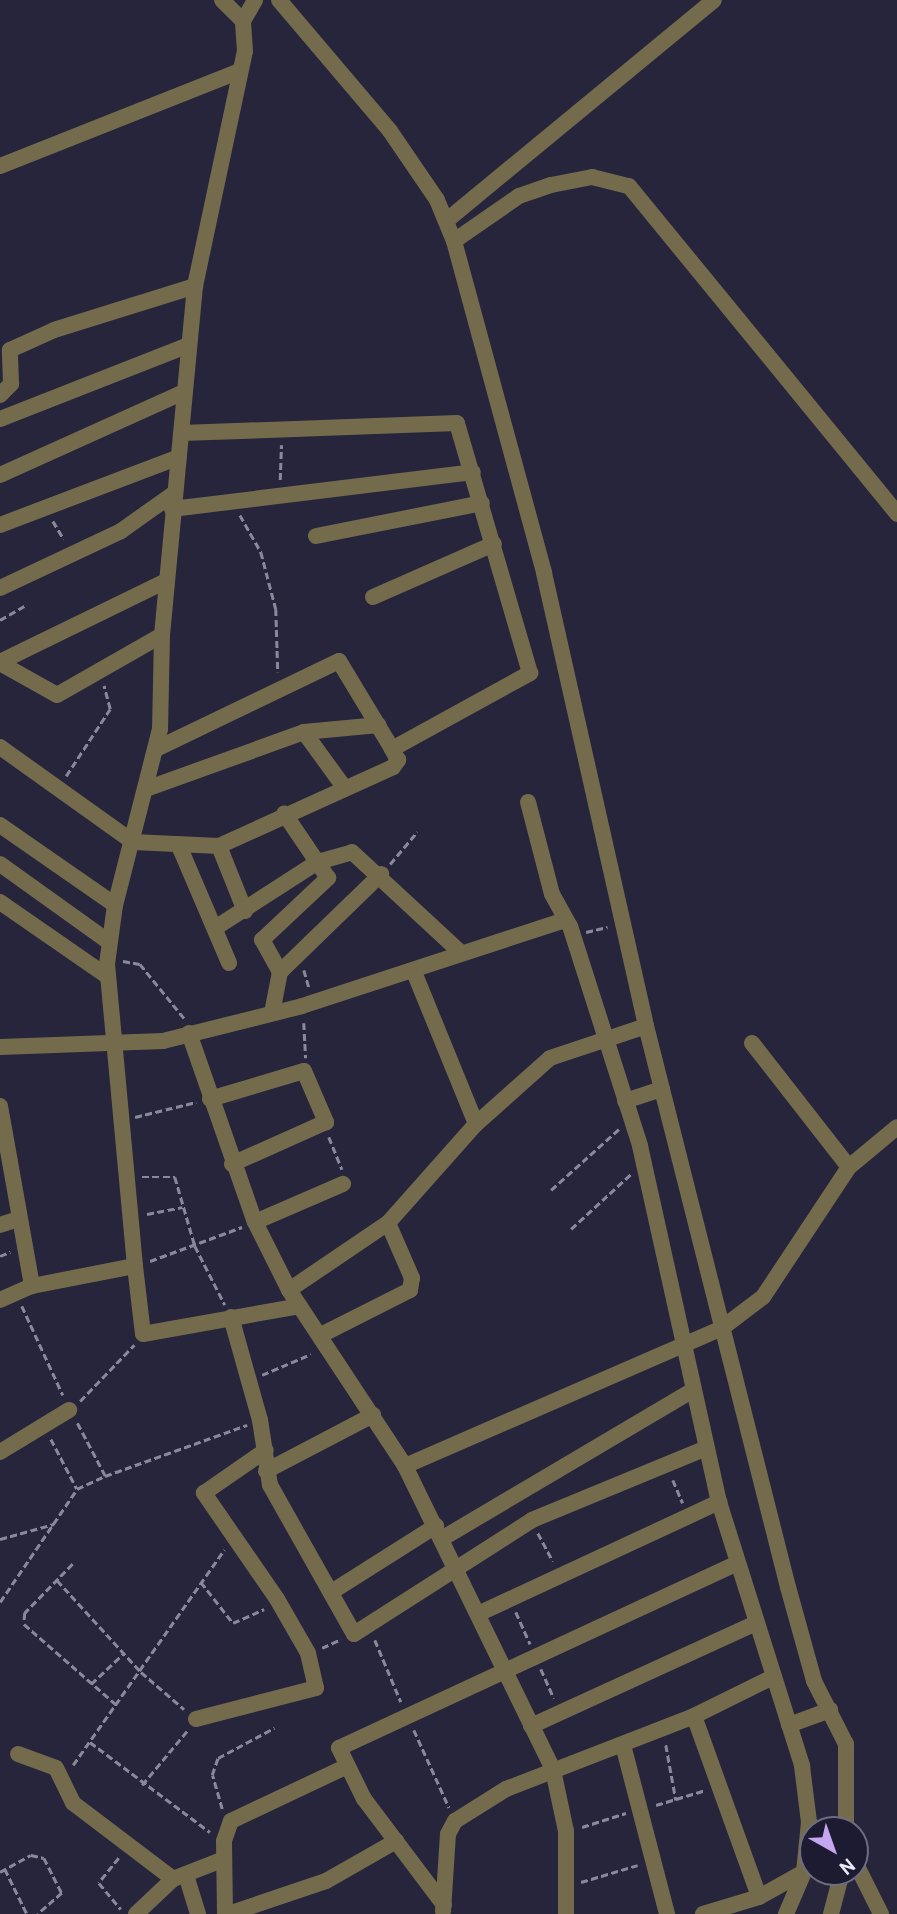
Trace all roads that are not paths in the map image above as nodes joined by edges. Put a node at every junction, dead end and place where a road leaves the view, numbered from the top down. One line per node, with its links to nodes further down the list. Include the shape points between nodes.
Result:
1 (222, 0): 5 (street)
2 (255, 0): 5 (street)
3 (279, 0): 8 (street, via 373,109)
4 (714, 0): 8 (street)
5 (243, 21): 6 (street)
6 (240, 71): 7 (street); 10 (street)
7 (0, 166)
8 (446, 221): 9 (street)
9 (454, 241): 21 (street, via 519,197 551,185 592,177 629,186); 58 (street, via 544,573)
10 (195, 286): 11 (street); 13 (street, via 54,330 10,350 10,387)
11 (186, 346): 12 (street); 14 (street)
12 (182, 393): 15 (street); 18 (street)
13 (0, 394)
14 (0, 419)
15 (181, 433): 16 (street); 17 (street, via 453,420)
16 (179, 457): 19 (street); 22 (street)
17 (472, 472): 19 (street, via 232,502); 20 (street)
18 (0, 475)
19 (173, 502): 25 (street); 26 (street)
20 (482, 503): 23 (street); 24 (street)
21 (897, 514)
22 (0, 524)
23 (316, 536)
24 (494, 544): 27 (street); 34 (street, via 530,673)
25 (166, 581): 28 (street); 29 (street)
26 (0, 588)
27 (373, 597)
28 (162, 635): 29 (street, via 57,695); 33 (street)
29 (0, 662)
30 (379, 724): 31 (street); 33 (street, via 339,661 278,686); 34 (street)
31 (304, 732): 35 (street); 36 (street)
32 (0, 747): 40 (street)
33 (156, 749): 36 (street)
34 (391, 749): 35 (street, via 397,764)
35 (344, 787): 38 (street)
36 (146, 789): 40 (street)
37 (528, 802): 49 (street)
38 (284, 813): 41 (street); 43 (street)
39 (0, 825): 47 (street)
40 (133, 842): 42 (street); 47 (street)
41 (219, 846): 42 (street); 48 (street)
42 (180, 848): 50 (street)
43 (318, 862): 45 (street, via 352,852); 48 (street); 55 (street, via 326,884 262,940)
44 (0, 864): 51 (street)
45 (381, 874): 52 (street); 55 (street)
46 (0, 902): 54 (street)
47 (115, 905): 51 (street)
48 (245, 911): 50 (street)
49 (562, 920): 52 (street); 60 (street, via 573,935)
50 (215, 928): 53 (street)
51 (109, 942): 54 (street)
52 (460, 952): 56 (street)
53 (229, 963)
54 (107, 970): 61 (street)
55 (280, 972): 57 (street)
56 (414, 972): 57 (street); 68 (street)
57 (272, 1013): 59 (street)
58 (646, 1026): 60 (street); 64 (street)
59 (192, 1032): 61 (street, via 148,1043); 65 (street)
60 (602, 1036): 66 (street); 68 (street, via 550,1058)
61 (111, 1039): 63 (street); 77 (street)
62 (752, 1043): 71 (street)
63 (0, 1047)
64 (662, 1089): 66 (street); 83 (street)
65 (210, 1099): 70 (street); 70 (street, via 307,1072 325,1127)
66 (625, 1101): 85 (street, via 644,1163)
67 (0, 1106): 73 (street)
68 (476, 1124): 75 (street)
69 (897, 1127): 71 (street)
70 (232, 1164): 74 (street)
71 (849, 1167): 83 (street, via 782,1274)
72 (342, 1184): 74 (street)
73 (19, 1219): 76 (street); 78 (street)
74 (255, 1222): 79 (street)
75 (388, 1223): 79 (street); 84 (street, via 412,1278 410,1290)
76 (0, 1225)
77 (135, 1266): 78 (street); 82 (street, via 143,1334)
78 (32, 1286): 80 (street)
79 (289, 1290): 81 (street)
80 (0, 1300)
81 (300, 1306): 82 (street); 84 (street)
82 (231, 1317): 90 (street)
83 (722, 1328): 85 (street); 103 (street, via 808,1662)
84 (325, 1341): 88 (street)
85 (682, 1345): 86 (street); 92 (street)
86 (692, 1391): 89 (street); 95 (street)
87 (69, 1410): 91 (street)
88 (373, 1415): 92 (street); 93 (street)
89 (707, 1448): 94 (street); 97 (street, via 531,1520)
90 (265, 1450): 93 (street); 105 (street, via 204,1493 278,1599 308,1653 314,1690)
91 (0, 1452)
92 (405, 1466): 95 (street)
93 (266, 1471): 98 (street)
94 (719, 1502): 96 (street); 99 (street)
95 (440, 1532): 97 (street); 98 (street)
96 (737, 1563): 100 (street); 101 (street)
97 (456, 1566): 98 (street, via 354,1634); 99 (street)
98 (333, 1591)
99 (480, 1614): 101 (street)
100 (756, 1623): 102 (street); 107 (street)
101 (506, 1669): 107 (street); 110 (street, via 341,1746)
102 (773, 1677): 104 (street); 106 (street)
103 (830, 1710): 106 (street); 113 (street, via 846,1744)
104 (694, 1716): 108 (street); 121 (street)
105 (196, 1719)
106 (789, 1725): 112 (street, via 803,1766)
107 (531, 1726): 111 (street)
108 (623, 1745): 111 (street); 127 (street)
109 (18, 1754): 117 (street, via 65,1776 73,1803)
110 (345, 1767): 114 (street); 115 (street, via 226,1833)
111 (553, 1770): 122 (street, via 488,1797 455,1821); 126 (street, via 566,1832)
112 (808, 1816)
113 (846, 1816)
114 (396, 1841): 122 (street); 125 (street, via 315,1885)
115 (224, 1858): 117 (street); 125 (street)
116 (799, 1875): 121 (street)
117 (179, 1877): 123 (street); 124 (street)
118 (799, 1884): 129 (street)
119 (838, 1886): 130 (street)
120 (867, 1886): 131 (street)
121 (759, 1897): 128 (street)
122 (443, 1910)
123 (136, 1914)
124 (198, 1914)
125 (226, 1914)
126 (566, 1914)
127 (667, 1914)
128 (703, 1914)
129 (786, 1914)
130 (831, 1914)
131 (881, 1914)

